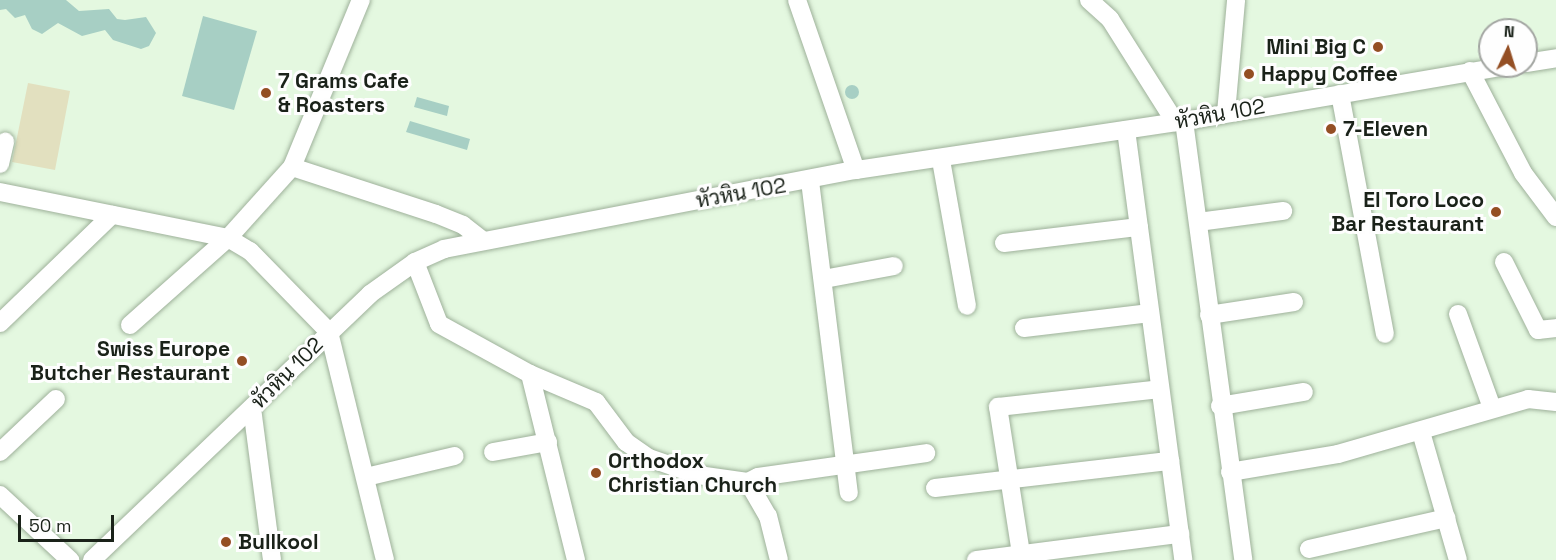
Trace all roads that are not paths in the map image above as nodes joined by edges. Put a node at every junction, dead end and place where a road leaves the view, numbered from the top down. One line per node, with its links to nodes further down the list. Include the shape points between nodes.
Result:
1 (361, 0): 16 (street)
2 (797, 0): 17 (street)
3 (1089, 0): 11 (street, via 1110,19)
4 (1236, 0): 10 (street)
5 (1556, 58): 6 (street)
6 (1538, 61)
7 (1478, 70): 8 (street, หัวหิน 102)
8 (1470, 71): 9 (street, หัวหิน 102); 22 (street, via 1523,173)
9 (1340, 94): 10 (street, หัวหิน 102); 42 (street)
10 (1226, 113): 11 (street, หัวหิน 102)
11 (1180, 121): 12 (street, หัวหิน 102); 23 (street)
12 (1126, 130): 14 (street, หัวหิน 102); 24 (street)
13 (5, 142): 15 (street)
14 (941, 160): 17 (street, หัวหิน 102); 33 (street)
15 (0, 164)
16 (292, 167): 25 (street); 26 (street, via 436,214 463,225)
17 (856, 170): 18 (street, หัวหิน 102)
18 (810, 180): 26 (street, หัวหิน 102); 31 (street)
19 (0, 193): 21 (street)
20 (1282, 211): 23 (street)
21 (112, 215): 25 (street); 37 (street)
22 (1556, 217)
23 (1198, 222): 36 (street)
24 (1139, 227): 27 (street); 34 (street)
25 (228, 238): 38 (street); 41 (street, via 250,251)
26 (483, 240): 28 (street, หัวหิน 102, via 444,249)
27 (1005, 243)
28 (415, 262): 41 (street, หัวหิน 102); 43 (street, via 439,324)
29 (1503, 262): 40 (street, via 1538,330)
30 (894, 266): 31 (street)
31 (824, 279): 58 (street)
32 (1294, 302): 36 (street)
33 (967, 306)
34 (1150, 313): 39 (street); 44 (street)
35 (1458, 314): 50 (street)
36 (1209, 315): 48 (street)
37 (0, 323)
38 (130, 324)
39 (1024, 328)
40 (1556, 328)
41 (329, 332): 49 (street, หัวหิน 102); 60 (street)
42 (1385, 334)
43 (530, 374): 52 (street); 62 (street, via 596,402 626,442 649,458 698,475)
44 (1160, 389): 57 (street); 61 (street, via 998,407)
45 (1304, 392): 48 (street)
46 (57, 399): 53 (street)
47 (1556, 402): 50 (street, via 1528,399)
48 (1220, 406): 59 (street)
49 (252, 408): 71 (street, หัวหิน 102); 72 (street)
50 (1492, 408): 51 (street)
51 (1421, 432): 59 (street, via 1338,454); 66 (street)
52 (548, 442): 54 (street); 74 (street)
53 (0, 452)
54 (493, 452)
55 (926, 453): 58 (street)
56 (455, 456): 60 (street)
57 (1170, 461): 61 (street); 67 (street)
58 (845, 464): 62 (street); 64 (street)
59 (1230, 472): 78 (street)
60 (366, 477): 73 (street)
61 (1010, 480): 63 (street); 69 (street)
62 (748, 482): 75 (street, via 768,516)
63 (935, 488)
64 (849, 493)
65 (0, 495): 70 (street)
66 (1447, 518): 68 (street); 79 (street)
67 (1180, 534): 69 (street); 77 (street)
68 (1309, 549)
69 (1021, 557): 76 (street)
70 (70, 560)
71 (92, 560)
72 (272, 560)
73 (384, 560)
74 (576, 560)
75 (779, 560)
76 (976, 560)
77 (1183, 560)
78 (1243, 560)
79 (1458, 560)

